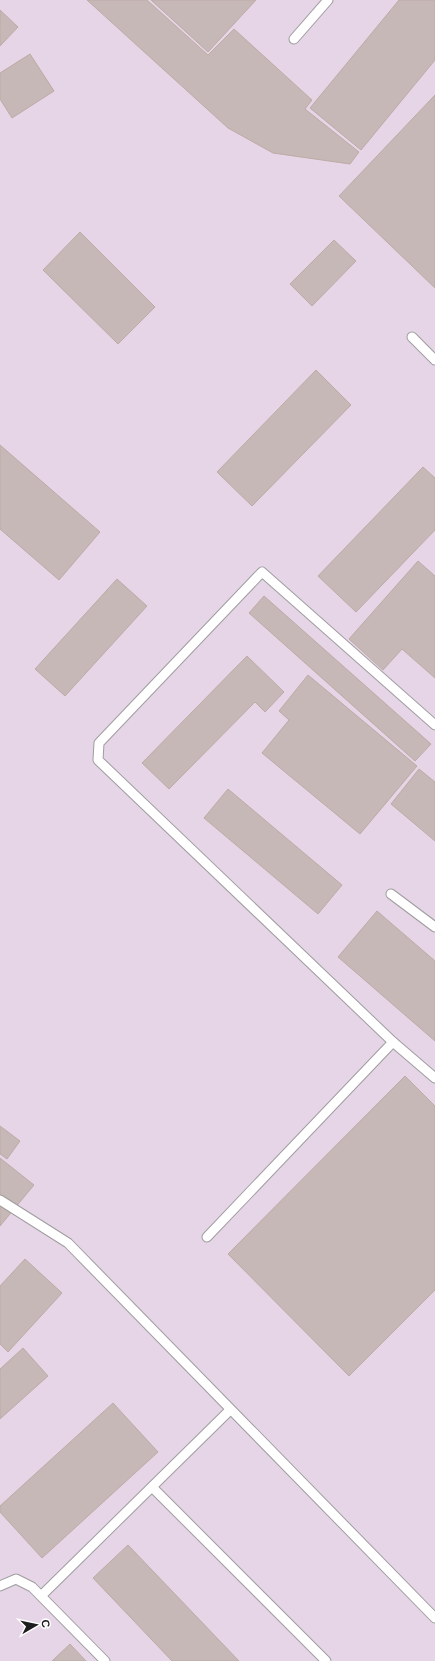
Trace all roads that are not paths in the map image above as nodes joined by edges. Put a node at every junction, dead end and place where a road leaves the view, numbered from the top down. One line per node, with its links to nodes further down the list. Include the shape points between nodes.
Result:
1 (328, 0): 2 (lane)
2 (294, 39)
3 (412, 337): 4 (lane)
4 (435, 360)
5 (435, 725): 8 (lane, via 262,572 99,743 98,760)
6 (391, 894): 7 (lane)
7 (435, 927)
8 (393, 1042): 9 (lane); 11 (lane)
9 (435, 1078)
10 (0, 1200): 12 (lane, via 68,1243)
11 (207, 1236)
12 (230, 1410): 13 (lane); 16 (lane)
13 (152, 1487): 15 (lane); 18 (lane)
14 (0, 1586): 15 (lane, via 16,1579)
15 (42, 1595): 17 (lane)
16 (435, 1618)
17 (104, 1661)
18 (326, 1661)

